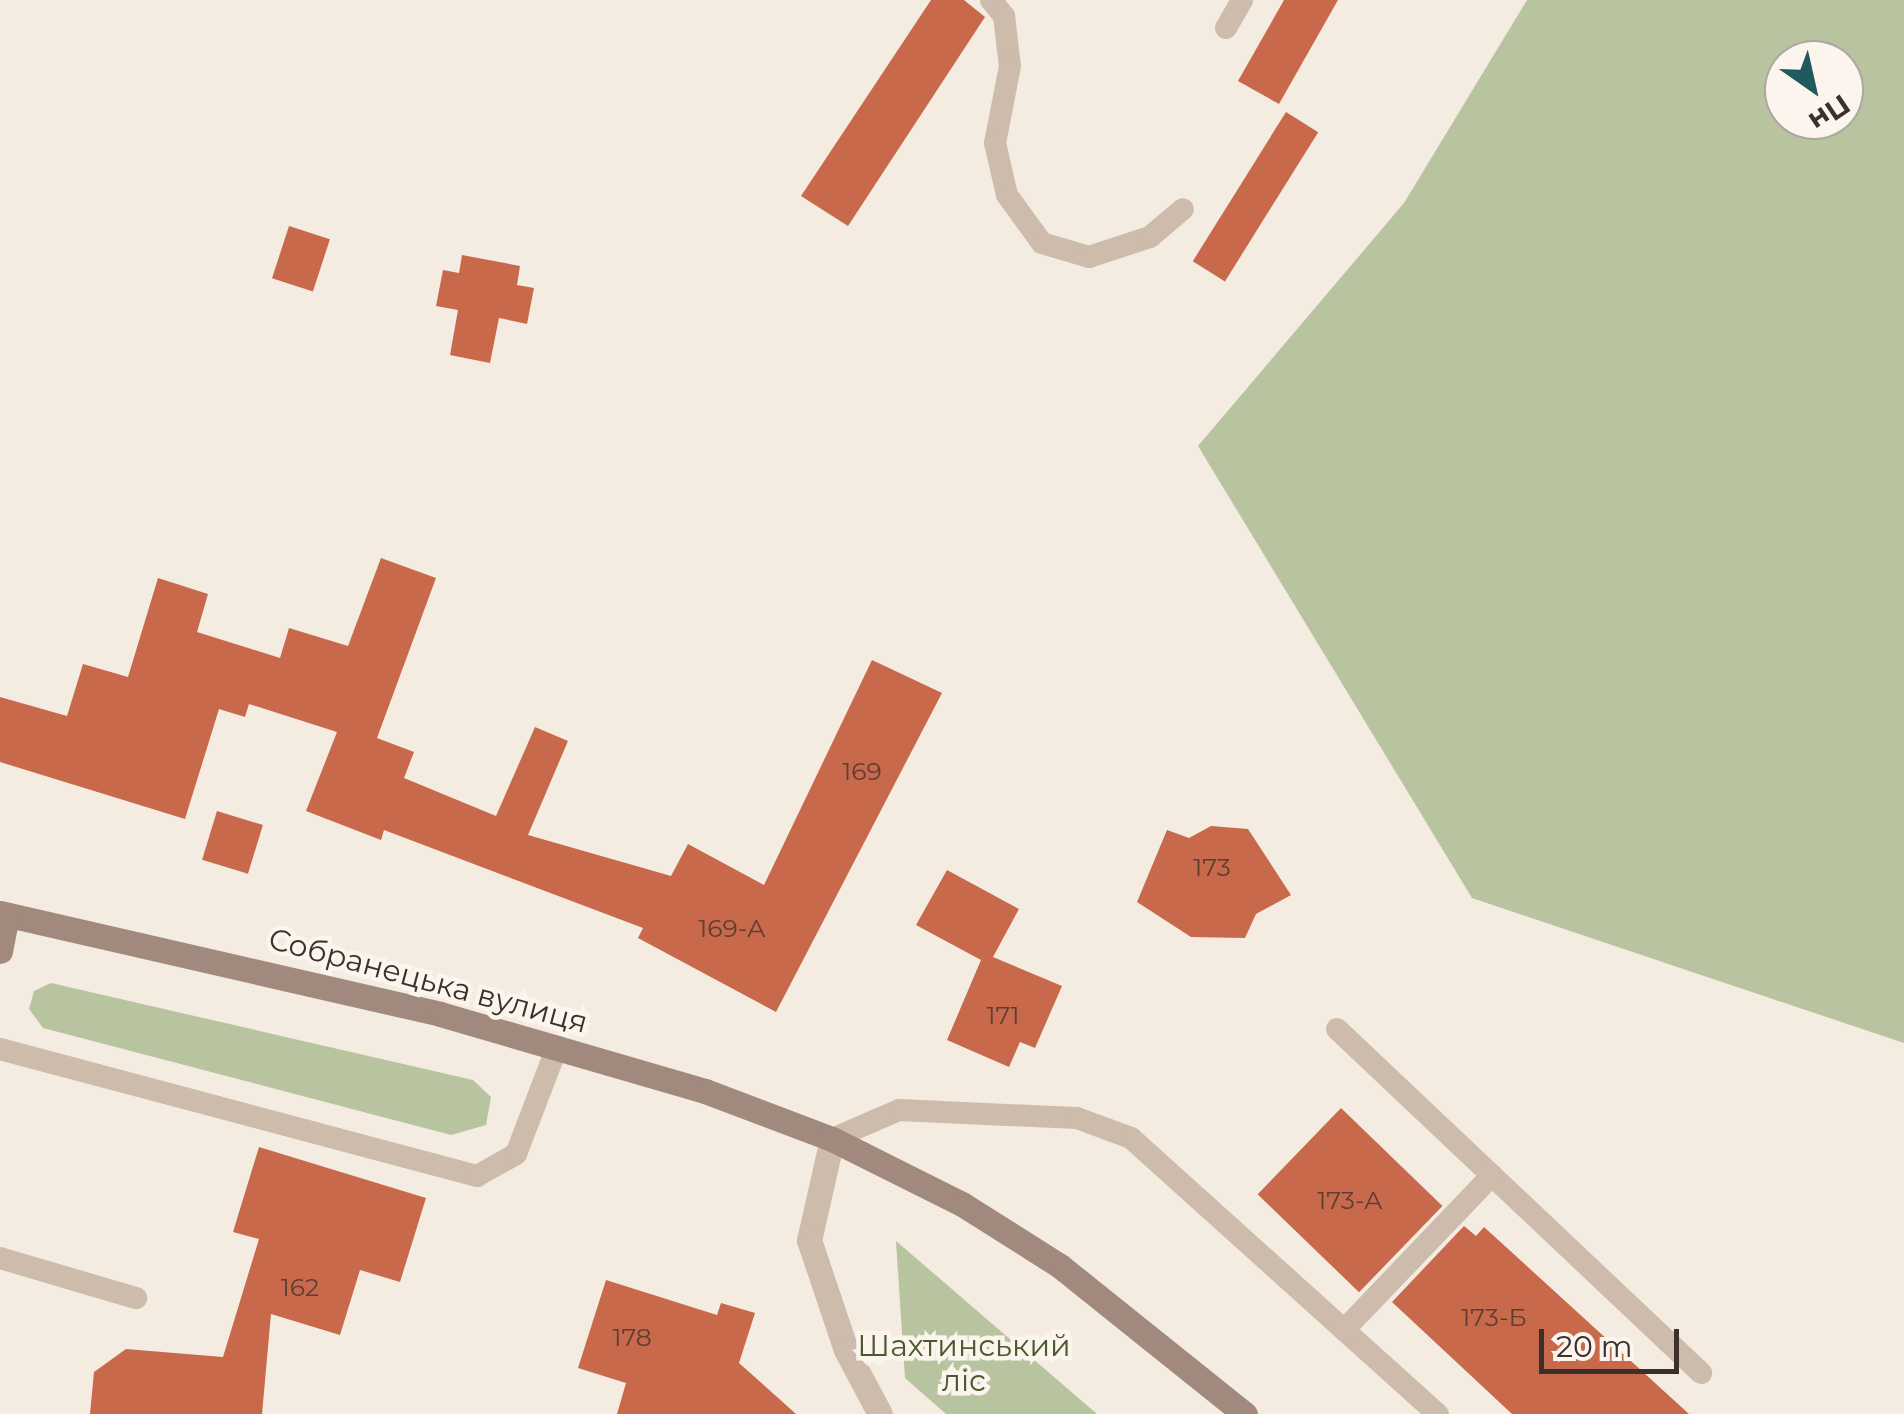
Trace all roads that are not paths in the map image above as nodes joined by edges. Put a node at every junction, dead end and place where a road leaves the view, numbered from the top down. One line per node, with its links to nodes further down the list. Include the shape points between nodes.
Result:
1 (991, 0): 4 (lane, via 1004,16 1010,66 995,142 1007,195 1042,243 1088,257 1150,237)
2 (1242, 0): 3 (lane)
3 (1226, 28)
4 (1183, 209)
5 (3, 914): 6 (main road); 8 (main road, Собранецька вулиця)
6 (0, 950)
7 (1337, 1029): 11 (lane)
8 (557, 1047): 9 (lane, via 516,1154 478,1176); 10 (main road, Собранецька вулиця)
9 (0, 1049)
10 (832, 1140): 14 (lane, via 899,1110 1077,1118 1131,1138); 16 (street, via 808,1240 846,1350); 17 (main road, Собранецька вулиця, via 962,1204 1060,1266)
11 (1492, 1175): 14 (lane); 15 (lane)
12 (0, 1258): 13 (lane)
13 (136, 1298)
14 (1344, 1330): 18 (lane)
15 (1701, 1373)
16 (880, 1414)
17 (1245, 1414)
18 (1438, 1414)

